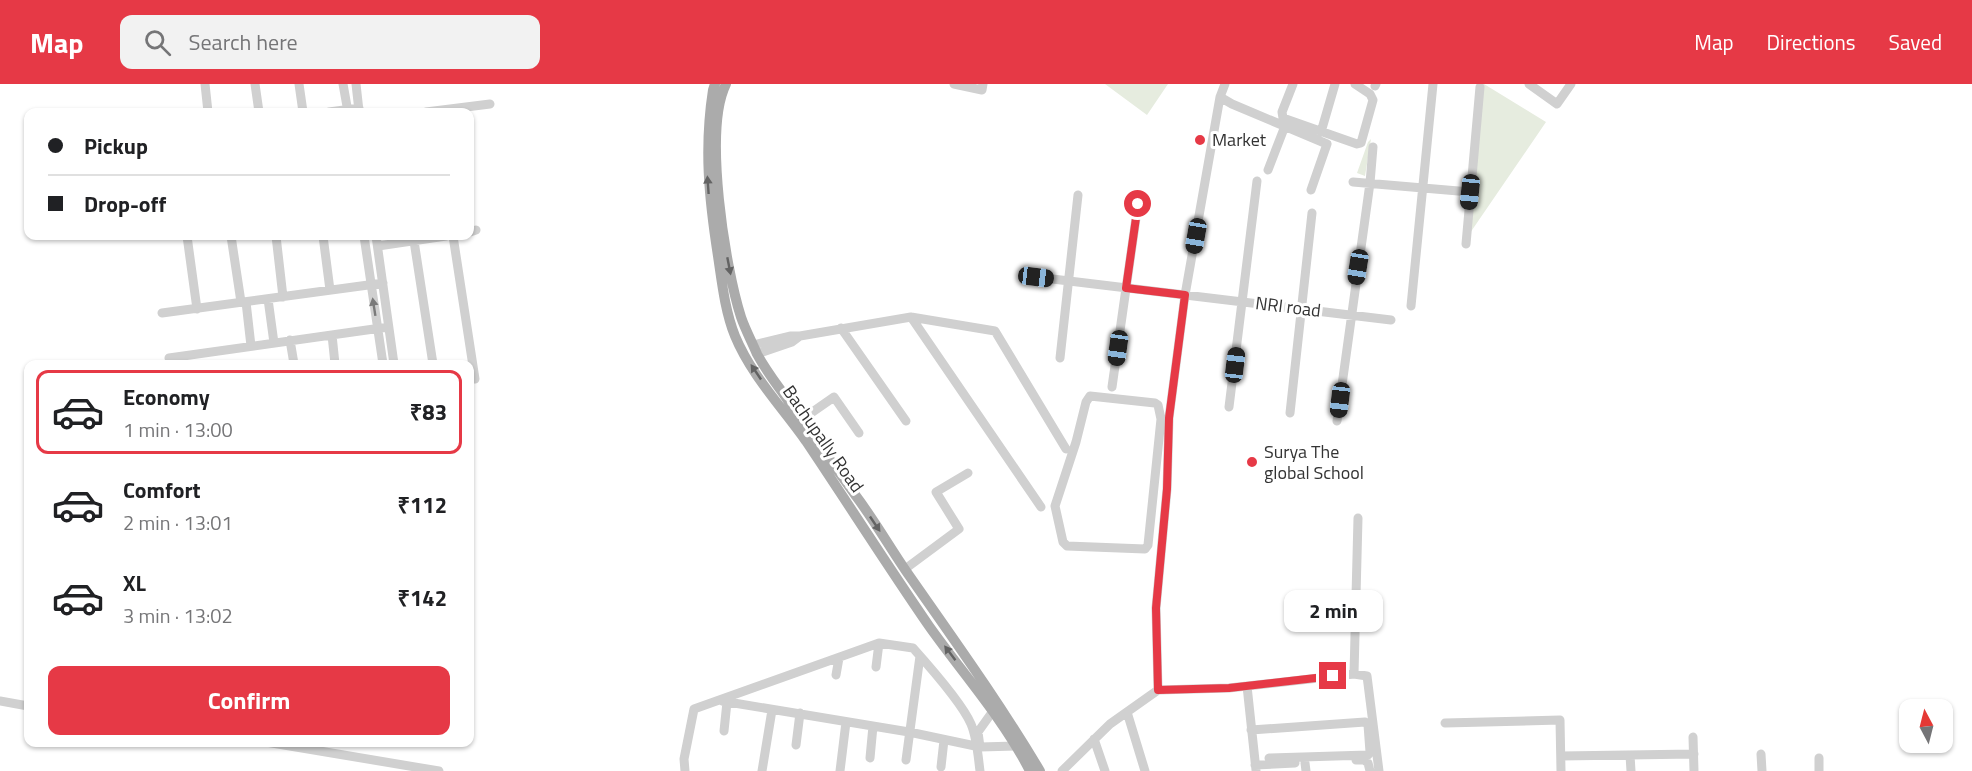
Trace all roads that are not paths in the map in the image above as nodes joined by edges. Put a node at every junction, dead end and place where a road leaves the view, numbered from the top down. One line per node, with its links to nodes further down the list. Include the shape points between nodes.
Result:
1 (205, 84): 20 (street)
2 (255, 84): 21 (street)
3 (299, 84): 22 (street)
4 (344, 84): 23 (street)
5 (356, 84): 24 (street)
6 (715, 84): 107 (main road, Bachupally Road, one-way to 6, via 929,625 736,339 720,272 710,202 707,141)
7 (726, 84): 75 (main road, Bachupally Road, one-way to 75, via 717,124 716,161 724,239 741,318)
8 (954, 84): 9 (street, via 981,90)
9 (983, 84)
10 (1224, 84): 18 (street)
11 (1293, 84): 27 (street, via 1281,115)
12 (1335, 84): 27 (street)
13 (1355, 84): 27 (street, via 1373,97 1361,143)
14 (1433, 84): 33 (street)
15 (1529, 84): 16 (street, via 1557,104)
16 (1571, 84)
17 (1480, 87): 35 (street)
18 (1220, 97): 26 (street); 56 (street)
19 (490, 104): 25 (street)
20 (208, 108)
21 (258, 108)
22 (302, 108)
23 (348, 108)
24 (359, 108)
25 (458, 108)
26 (1286, 126): 29 (street); 34 (street, via 1328,144)
27 (1321, 132)
28 (1374, 147): 32 (street)
29 (1268, 170)
30 (1257, 181): 60 (street)
31 (1353, 182): 32 (street)
32 (1370, 183): 33 (street); 65 (street)
33 (1422, 188): 35 (street); 61 (street)
34 (1311, 190)
35 (1470, 192): 48 (street)
36 (1078, 195): 51 (street)
37 (1138, 204): 54 (street)
38 (1312, 213): 63 (street)
39 (188, 240): 62 (street)
40 (232, 240): 59 (street)
41 (276, 240): 57 (street)
42 (323, 240): 55 (street)
43 (364, 240): 53 (street)
44 (377, 240): 49 (street)
45 (420, 240): 47 (street)
46 (454, 240): 83 (street)
47 (414, 241): 49 (street); 82 (street)
48 (1466, 244)
49 (378, 246): 52 (street)
50 (1036, 277): 51 (street, NRI road)
51 (1068, 281): 54 (street, NRI road); 77 (street)
52 (383, 283): 53 (street); 68 (street)
53 (370, 285): 55 (street); 69 (street, one-way to 53)
54 (1126, 288): 56 (street, NRI road); 86 (street)
55 (330, 290): 57 (street)
56 (1185, 295): 60 (street, NRI road); 89 (street)
57 (283, 297): 58 (street)
58 (268, 299): 59 (street); 73 (street)
59 (243, 302): 62 (street); 74 (street)
60 (1242, 302): 63 (street, NRI road); 87 (street)
61 (1411, 306)
62 (197, 309): 64 (street)
63 (1301, 309): 65 (street, NRI road); 88 (street)
64 (162, 312)
65 (1350, 315): 67 (street, NRI road); 92 (street)
66 (911, 317): 70 (street); 94 (street, via 995,331); 98 (street)
67 (1390, 320)
68 (388, 327): 69 (street); 81 (street)
69 (378, 328): 71 (street); 80 (street)
70 (840, 328): 75 (street, via 790,336); 91 (street)
71 (332, 335): 72 (street); 79 (street)
72 (290, 340): 73 (street); 78 (street)
73 (274, 343): 74 (street)
74 (251, 346): 76 (street)
75 (755, 350): 90 (main road, Bachupally Road)
76 (169, 358)
77 (1060, 358)
78 (293, 360)
79 (335, 360)
80 (382, 360)
81 (393, 360)
82 (432, 360)
83 (472, 360)
84 (474, 372): 85 (street)
85 (475, 379)
86 (1112, 387)
87 (1229, 406)
88 (1290, 412)
89 (1165, 419): 96 (street); 97 (street); 100 (street, via 1155,402 1090,396 1055,506 1067,546 1144,549)
90 (801, 420): 93 (street, via 834,397); 102 (main road, Bachupally Road, one-way to 102)
91 (906, 421)
92 (1337, 421)
93 (859, 433)
94 (1066, 449)
95 (968, 473): 102 (street, via 936,492 959,529)
96 (1152, 488): 97 (street); 100 (street)
97 (1167, 489): 101 (street)
98 (1041, 507)
99 (1358, 518): 108 (street)
100 (1149, 536): 101 (street)
101 (1162, 536): 111 (street, via 1155,615)
102 (905, 569): 107 (main road, Bachupally Road)
103 (879, 644): 104 (street, via 913,648); 105 (street); 106 (street)
104 (920, 656): 124 (street); 129 (street, via 967,716)
105 (839, 658): 109 (street); 113 (street)
106 (876, 667)
107 (969, 669): 116 (main road, Bachupally Road); 149 (main road, Bachupally Road)
108 (1354, 674): 110 (street); 154 (street, via 1366,676 1369,685)
109 (836, 675)
110 (1247, 686): 111 (street); 122 (street)
111 (1158, 690): 117 (street)
112 (0, 701): 114 (street)
113 (723, 701): 115 (street); 123 (street); 144 (street, via 694,709)
114 (24, 705)
115 (772, 710): 118 (street); 145 (street)
116 (993, 711): 129 (street, via 978,732); 131 (main road, Bachupally Road)
117 (1127, 712): 126 (street); 152 (street)
118 (800, 714): 119 (street); 128 (street)
119 (846, 722): 121 (street); 146 (street)
120 (1445, 723): 135 (street, via 1560,720)
121 (873, 726): 124 (street); 136 (street)
122 (1251, 730): 137 (street, via 1365,722 1368,726 1368,755); 142 (street)
123 (724, 731)
124 (909, 732): 127 (street); 139 (street)
125 (1693, 737): 132 (street)
126 (1094, 739): 150 (street); 151 (street)
127 (944, 740): 129 (street); 140 (street)
128 (796, 745)
129 (978, 746): 131 (street); 147 (street)
130 (296, 747): 143 (street)
131 (1016, 747): 148 (main road, Bachupally Road)
132 (1694, 754): 134 (street); 157 (street)
133 (1761, 754): 158 (street)
134 (1630, 755): 135 (street); 156 (street)
135 (1561, 756): 155 (street)
136 (870, 758)
137 (1269, 758)
138 (1819, 758): 159 (street)
139 (906, 760)
140 (941, 767)
141 (1305, 767): 142 (street); 153 (street, via 1364,760)
142 (1256, 768)
143 (439, 771)
144 (685, 771)
145 (762, 771)
146 (840, 771)
147 (980, 771)
148 (1030, 771)
149 (1041, 771)
150 (1062, 771)
151 (1105, 771)
152 (1146, 771)
153 (1370, 771)
154 (1379, 771)
155 (1561, 771)
156 (1631, 771)
157 (1694, 771)
158 (1762, 771)
159 (1819, 771)

